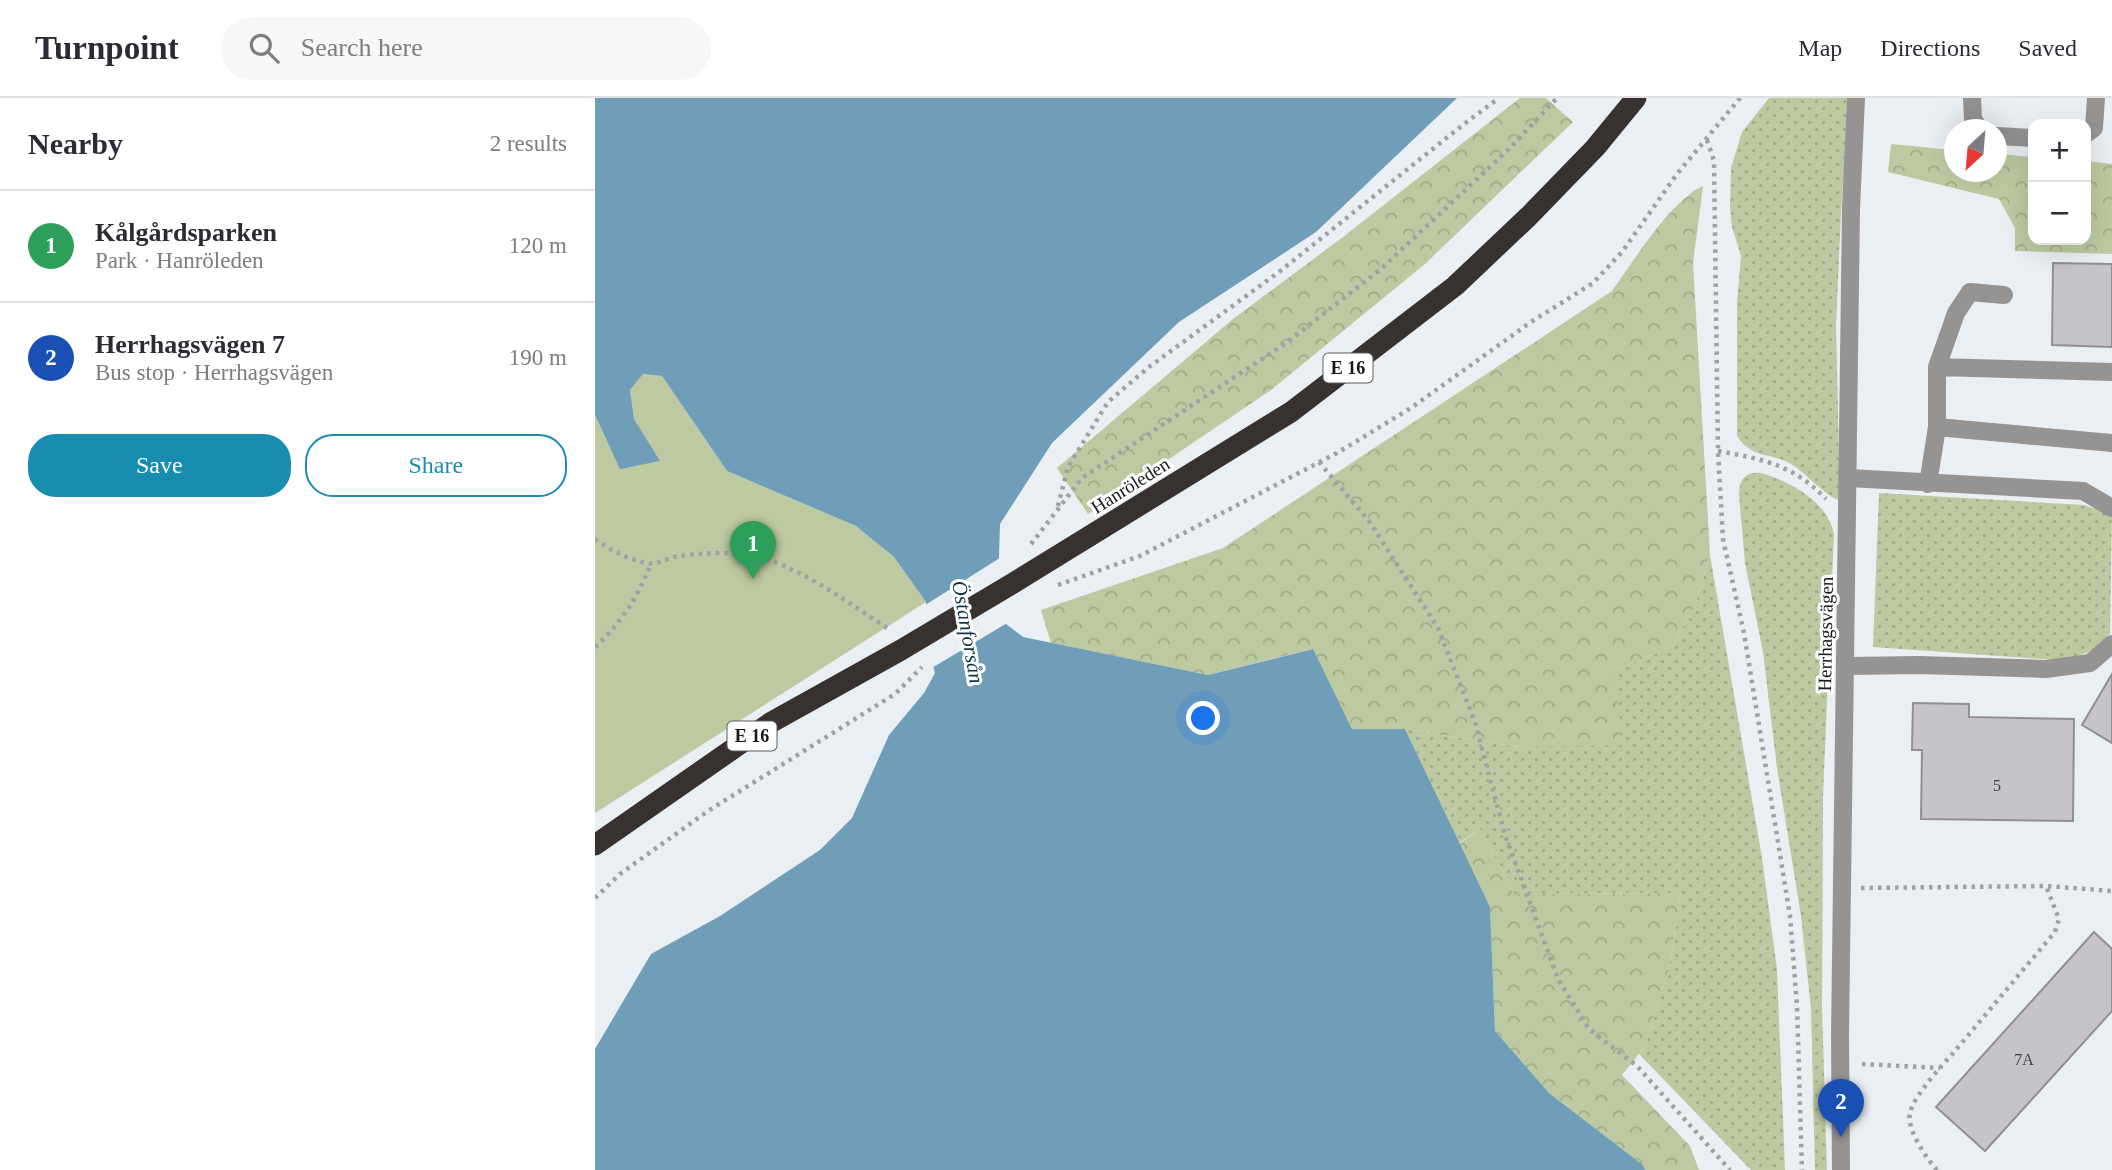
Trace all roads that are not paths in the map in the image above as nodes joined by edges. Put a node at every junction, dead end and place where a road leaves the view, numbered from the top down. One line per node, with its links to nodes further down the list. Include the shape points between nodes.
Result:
1 (1636, 98): 19 (highway, Hanröleden / E 16, via 1586,158 1455,286 1291,412 1015,582 770,723)
2 (1856, 98): 14 (street, Herrhagsvägen)
3 (1972, 98): 5 (street)
4 (2096, 98): 6 (street)
5 (1973, 119)
6 (2091, 130)
7 (2007, 137): 8 (street)
8 (2028, 138)
9 (2004, 295): 10 (street, via 1970,292 1956,313)
10 (1937, 367): 11 (street); 12 (street)
11 (2112, 372)
12 (1937, 427): 13 (street); 15 (street)
13 (2112, 443)
14 (1849, 478): 15 (street); 18 (street, Herrhagsvägen)
15 (1928, 484): 16 (street, via 2083,491)
16 (2112, 508)
17 (2112, 644): 18 (street, via 2090,663 2046,670)
18 (1846, 666): 20 (street, Herrhagsvägen)
19 (595, 845)
20 (1841, 1170)

